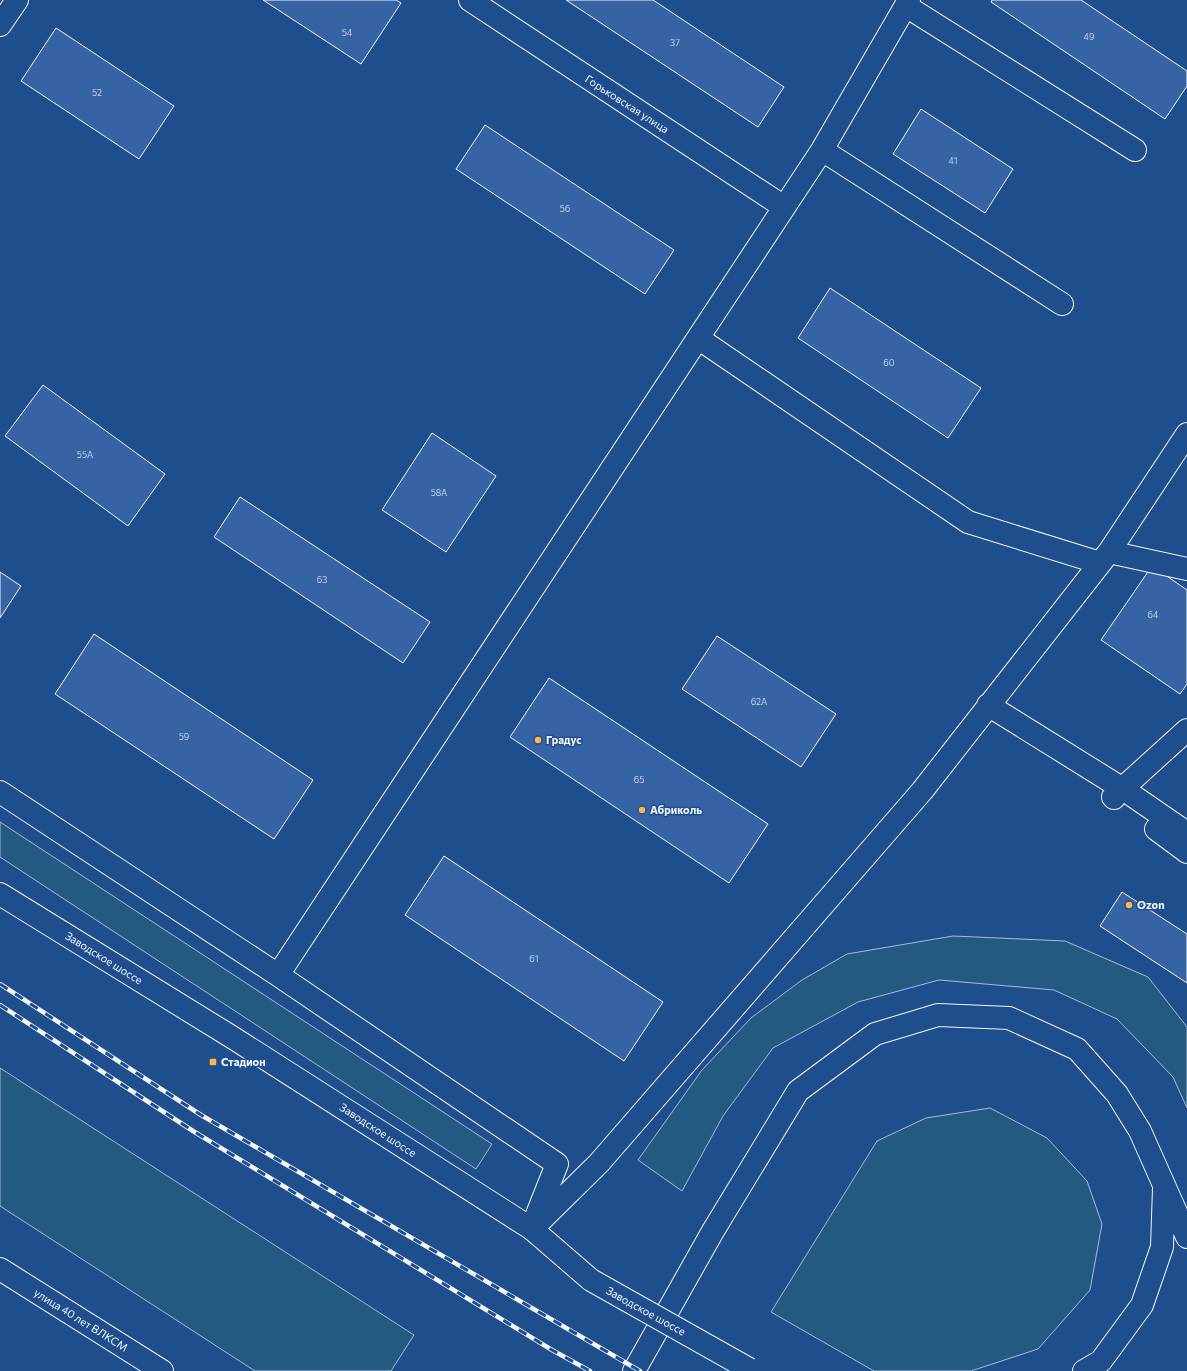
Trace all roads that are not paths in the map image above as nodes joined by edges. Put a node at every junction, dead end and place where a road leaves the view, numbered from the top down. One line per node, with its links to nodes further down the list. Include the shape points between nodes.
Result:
1 (17, 0): 4 (street)
2 (470, 0): 7 (street, Горьковская улица)
3 (907, 3): 5 (street); 6 (street)
4 (0, 25)
5 (822, 150): 7 (street); 8 (street)
6 (1135, 150)
7 (784, 207): 9 (street)
8 (1062, 304)
9 (698, 338): 11 (street, via 968,522); 20 (street)
10 (1187, 434): 11 (street)
11 (1104, 557): 12 (street); 13 (street)
12 (1187, 569)
13 (988, 705): 15 (street); 22 (street, via 922,791 604,1157)
14 (1187, 730): 15 (street)
15 (1123, 789): 17 (street); 18 (street, via 1113,797)
16 (0, 792): 20 (street)
17 (1187, 833)
18 (1187, 852)
19 (0, 894): 22 (street, Заводское шоссе, via 235,1039)
20 (278, 975): 22 (street, via 557,1164)
21 (1164, 1183): 23 (street); 27 (street, via 1140,1131 1117,1094 1077,1049 1009,1018 938,1015 875,1034 798,1091 712,1231); 28 (street, via 1162,1247 1142,1305 1101,1361)
22 (532, 1229): 25 (street, Заводское шоссе, bridge, via 591,1280)
23 (1187, 1237)
24 (0, 1269): 26 (street, улица 40 лет ВЛКСМ)
25 (750, 1370)
26 (162, 1371)
27 (634, 1371)
28 (1084, 1371)

